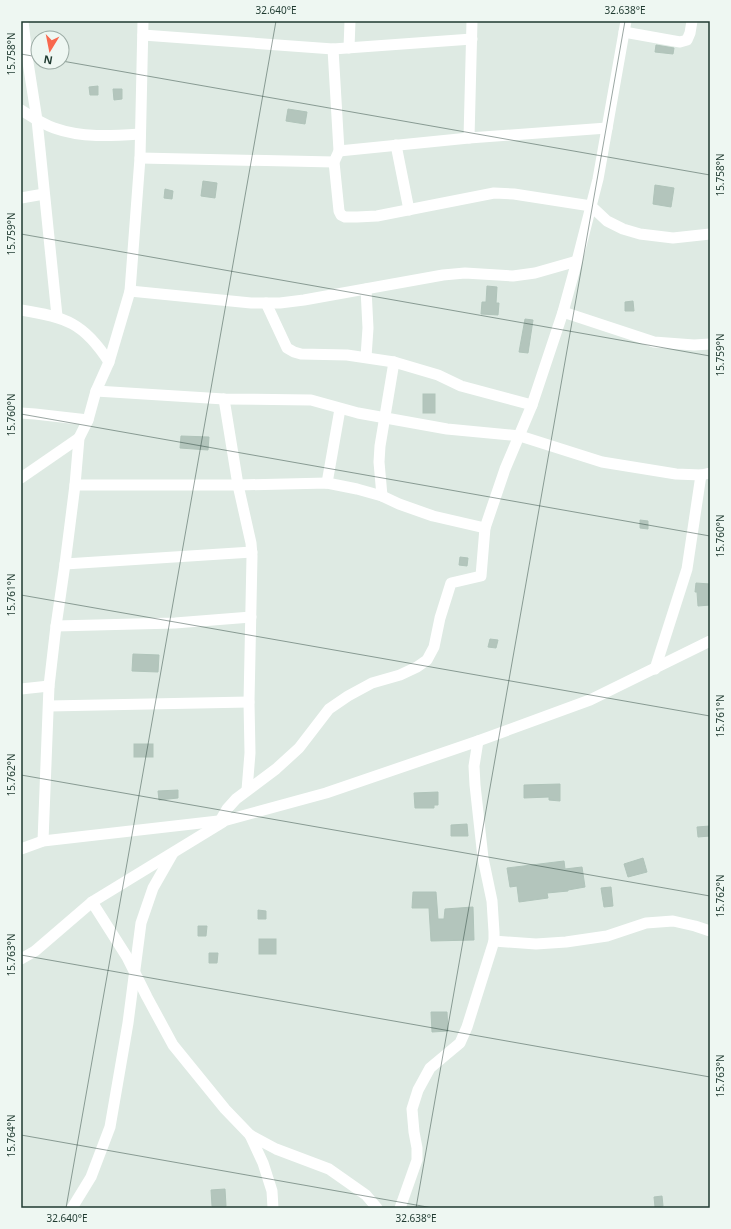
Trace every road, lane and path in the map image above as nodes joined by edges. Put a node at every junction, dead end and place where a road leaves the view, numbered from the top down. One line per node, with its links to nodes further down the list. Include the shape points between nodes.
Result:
1 (23, 21): 12 (street)
2 (143, 21): 7 (street)
3 (350, 21): 9 (street)
4 (472, 21): 8 (street)
5 (692, 21): 6 (street, via 687,40 680,42)
6 (625, 26): 13 (street)
7 (143, 35): 10 (street); 14 (street)
8 (472, 39): 9 (street); 15 (street)
9 (349, 48): 10 (street)
10 (332, 50): 17 (street)
11 (21, 110): 12 (street)
12 (37, 120): 14 (street, via 76,134); 20 (street)
13 (607, 128): 15 (street); 22 (street)
14 (140, 134): 18 (street)
15 (469, 138): 16 (street)
16 (396, 145): 17 (street); 23 (street)
17 (340, 151): 19 (street)
18 (140, 158): 19 (street); 27 (street)
19 (334, 162): 23 (street, via 341,215 377,216)
20 (44, 194): 21 (street); 31 (street)
21 (21, 198)
22 (591, 206): 23 (street, via 534,196 494,194); 24 (street, via 607,221 640,234 673,238); 25 (street)
23 (409, 210)
24 (710, 234)
25 (577, 261): 26 (street, via 520,276 458,273); 30 (street)
26 (366, 289): 28 (street, via 304,300); 33 (street)
27 (130, 291): 28 (street); 34 (street)
28 (266, 303): 33 (street, via 287,348 294,352)
29 (21, 310): 31 (street)
30 (563, 312): 32 (street, via 654,342); 38 (street)
31 (57, 316): 34 (street, via 78,327 98,344)
32 (710, 344)
33 (366, 357): 35 (street)
34 (109, 362): 36 (street)
35 (394, 362): 38 (street, via 438,375 461,386); 41 (street)
36 (96, 391): 37 (street); 42 (street)
37 (224, 399): 39 (street, via 300,399); 49 (street)
38 (532, 405): 43 (street)
39 (340, 409): 41 (street); 47 (street)
40 (21, 413): 42 (street)
41 (385, 418): 43 (street, via 447,429); 50 (street, via 379,462)
42 (88, 420): 44 (street)
43 (520, 436): 45 (street, via 602,462 676,474); 51 (street, via 505,469)
44 (79, 438): 46 (street); 48 (street)
45 (705, 474): 57 (street, via 687,569)
46 (21, 478)
47 (327, 483): 49 (street); 50 (street)
48 (75, 485): 49 (street); 53 (street)
49 (238, 485): 52 (street)
50 (382, 496): 51 (street, via 433,516)
51 (485, 528): 63 (street, via 481,576 451,584 434,647 427,660 400,675 372,683 329,709 299,748)
52 (252, 552): 53 (street); 54 (street)
53 (65, 564): 55 (street)
54 (251, 617): 55 (street, via 175,623); 60 (street)
55 (56, 626): 58 (street)
56 (710, 641): 57 (street)
57 (655, 669): 62 (street, via 590,700)
58 (49, 686): 59 (street); 61 (street)
59 (21, 689)
60 (249, 702): 61 (street); 63 (street, via 250,753)
61 (49, 706): 65 (street)
62 (478, 741): 64 (street, via 326,793); 70 (street, via 474,766 475,785 483,858 492,902)
63 (247, 790): 64 (street, via 227,809)
64 (224, 820): 65 (street); 67 (street)
65 (43, 841): 66 (street)
66 (21, 850)
67 (173, 853): 68 (street); 72 (street, via 153,888 141,923)
68 (92, 902): 71 (street, via 35,951); 72 (street)
69 (710, 931): 70 (street, via 673,921 646,923 607,936 566,942 536,944)
70 (494, 941): 77 (street, via 460,1043 430,1068 418,1090 412,1109 417,1160)
71 (21, 959)
72 (135, 973): 73 (street, via 173,1045 225,1109); 74 (street, via 110,1127 91,1176)
73 (250, 1135): 75 (street, via 272,1191); 76 (street, via 276,1149 328,1169 366,1195)
74 (72, 1208)
75 (273, 1208)
76 (377, 1208)
77 (400, 1208)

